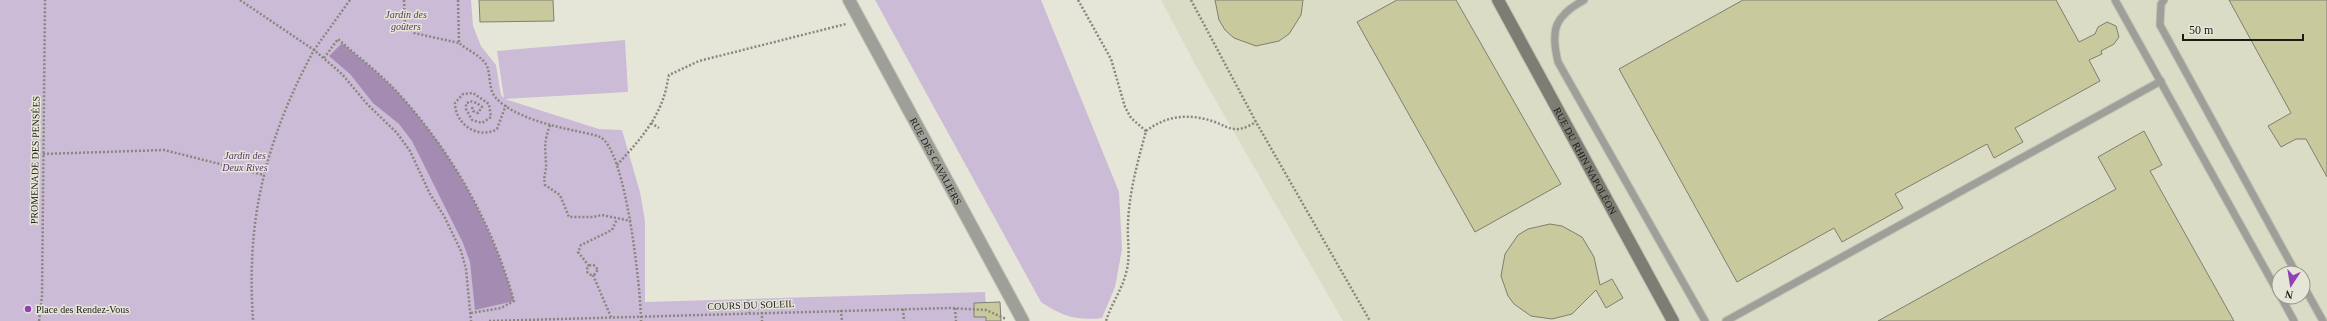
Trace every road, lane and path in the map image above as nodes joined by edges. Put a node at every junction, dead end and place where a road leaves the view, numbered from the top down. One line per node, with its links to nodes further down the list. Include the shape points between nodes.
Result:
1 (45, 0): 25 (path, PROMENADE DES PENSÉES)
2 (240, 0): 15 (path)
3 (350, 0): 15 (path)
4 (404, 0): 14 (path, via 405,23 414,33)
5 (458, 0): 14 (path)
6 (849, 0): 56 (street, RUE DES CAVALIERS)
7 (1078, 0): 24 (path, via 1111,59 1125,107 1131,118)
8 (1191, 0): 20 (path)
9 (1498, 0): 59 (main road, RUE DU RHIN NAPOLÉON)
10 (1584, 0): 60 (lane, via 1567,10 1559,20 1554,47 1558,62)
11 (2115, 0): 17 (lane)
12 (2164, 0): 30 (lane, via 2161,4 2160,25)
13 (851, 23): 21 (path, via 699,60 680,69 669,75 664,98)
14 (459, 43): 18 (path, via 482,59 487,66 495,98)
15 (314, 50): 16 (path); 27 (path, via 281,119)
16 (324, 58): 41 (path, via 397,133 410,151 459,247 466,269); 41 (path, via 338,39 398,93 437,140 477,202 503,262 514,301 501,308)
17 (2161, 81): 33 (lane); 61 (lane)
18 (506, 105): 19 (path, via 497,129 484,134 464,124 455,110 455,103 463,94 473,94 489,104 491,117 482,123 477,122 468,115 466,104 477,103 482,107 478,113 473,111); 22 (path)
19 (472, 107)
20 (1256, 122): 24 (path, via 1238,129 1201,118 1179,116 1158,121); 58 (path)
21 (651, 123): 23 (path); 26 (path)
22 (550, 125): 26 (path, via 601,137 610,146); 28 (path, via 544,140 547,164 543,176 545,185 560,195 569,217 602,215)
23 (659, 128)
24 (1146, 131): 57 (path, via 1133,180 1128,225 1130,251 1126,274)
25 (43, 154): 27 (path, via 164,150); 46 (path, PROMENADE DES PENSÉES, via 42,296)
26 (617, 165): 29 (path)
27 (264, 175): 47 (path, via 255,223 252,263)
28 (616, 219): 29 (path); 31 (path, via 612,230 581,245 578,252)
29 (631, 222): 43 (path)
30 (2292, 265)
31 (589, 266): 32 (path, via 588,273); 32 (path, via 596,267 597,272)
32 (593, 275): 44 (path)
33 (2271, 280)
34 (2311, 299): 63 (lane)
35 (748, 300): 42 (path)
36 (2285, 305): 62 (lane)
37 (955, 308): 38 (path, COURS DU SOLEIL); 54 (path); 55 (path, COURS DU SOLEIL, via 986,310)
38 (903, 309): 39 (path, COURS DU SOLEIL); 53 (path)
39 (841, 310): 40 (path, COURS DU SOLEIL); 52 (path)
40 (762, 312): 42 (path, COURS DU SOLEIL); 51 (path)
41 (471, 313): 48 (path)
42 (749, 313): 43 (path, COURS DU SOLEIL)
43 (641, 316): 44 (path, COURS DU SOLEIL); 50 (path)
44 (611, 317): 45 (path, COURS DU SOLEIL)
45 (559, 320): 49 (path, COURS DU SOLEIL)
46 (39, 321)
47 (253, 321)
48 (471, 321)
49 (489, 321)
50 (641, 321)
51 (762, 321)
52 (842, 321)
53 (904, 321)
54 (956, 321)
55 (1010, 321)
56 (1023, 321)
57 (1106, 321)
58 (1370, 321)
59 (1673, 321)
60 (1705, 321)
61 (1726, 321)
62 (2294, 321)
63 (2323, 321)

